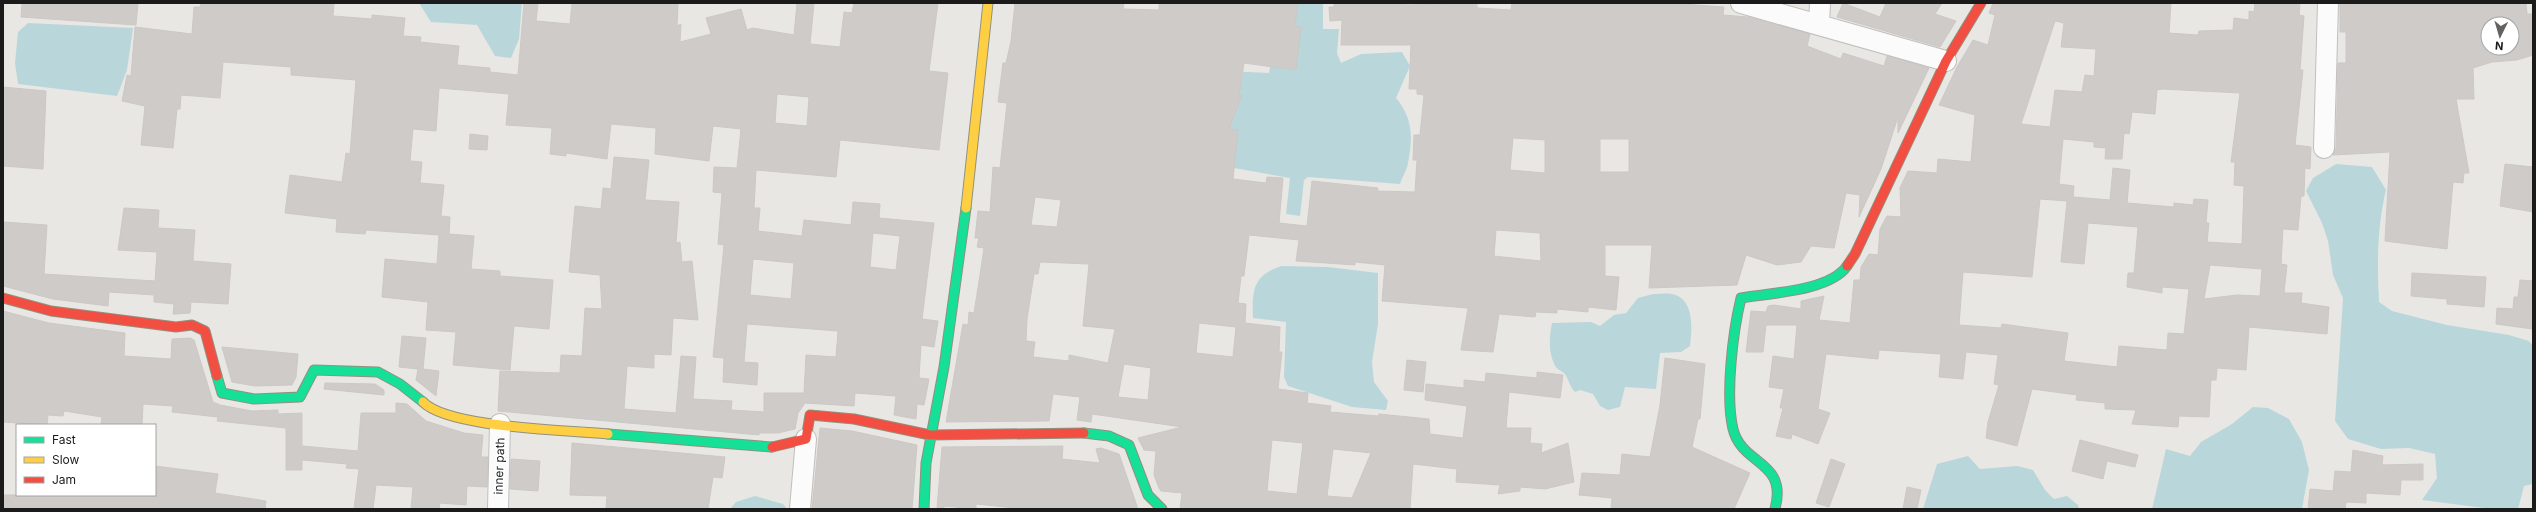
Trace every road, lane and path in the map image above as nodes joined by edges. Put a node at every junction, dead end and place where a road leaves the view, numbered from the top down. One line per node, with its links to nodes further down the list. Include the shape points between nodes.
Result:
1 (988, 3): 11 (street, via 967,202 944,367)
2 (1741, 3): 6 (street)
3 (1820, 3): 6 (street)
4 (1981, 3): 7 (street)
5 (2328, 3): 8 (street)
6 (1819, 23): 7 (street)
7 (1946, 61): 17 (street, via 1855,254 1841,274 1819,285 1741,298 1731,385 1732,429 1738,444 1769,470 1779,483 1779,499)
8 (2324, 148)
9 (3, 298): 10 (street, via 51,311 176,327 192,325 205,331 222,393 254,399 300,397 314,370 378,372 400,384 430,409 468,421)
10 (500, 424): 12 (street, via 767,448); 13 (street, inner path)
11 (930, 436): 12 (street, via 854,419 810,415); 15 (street); 16 (street, via 1081,432 1110,436 1130,445 1148,495)
12 (806, 439): 14 (street)
13 (498, 509)
14 (800, 509)
15 (924, 509)
16 (1162, 509)
17 (1775, 509)

